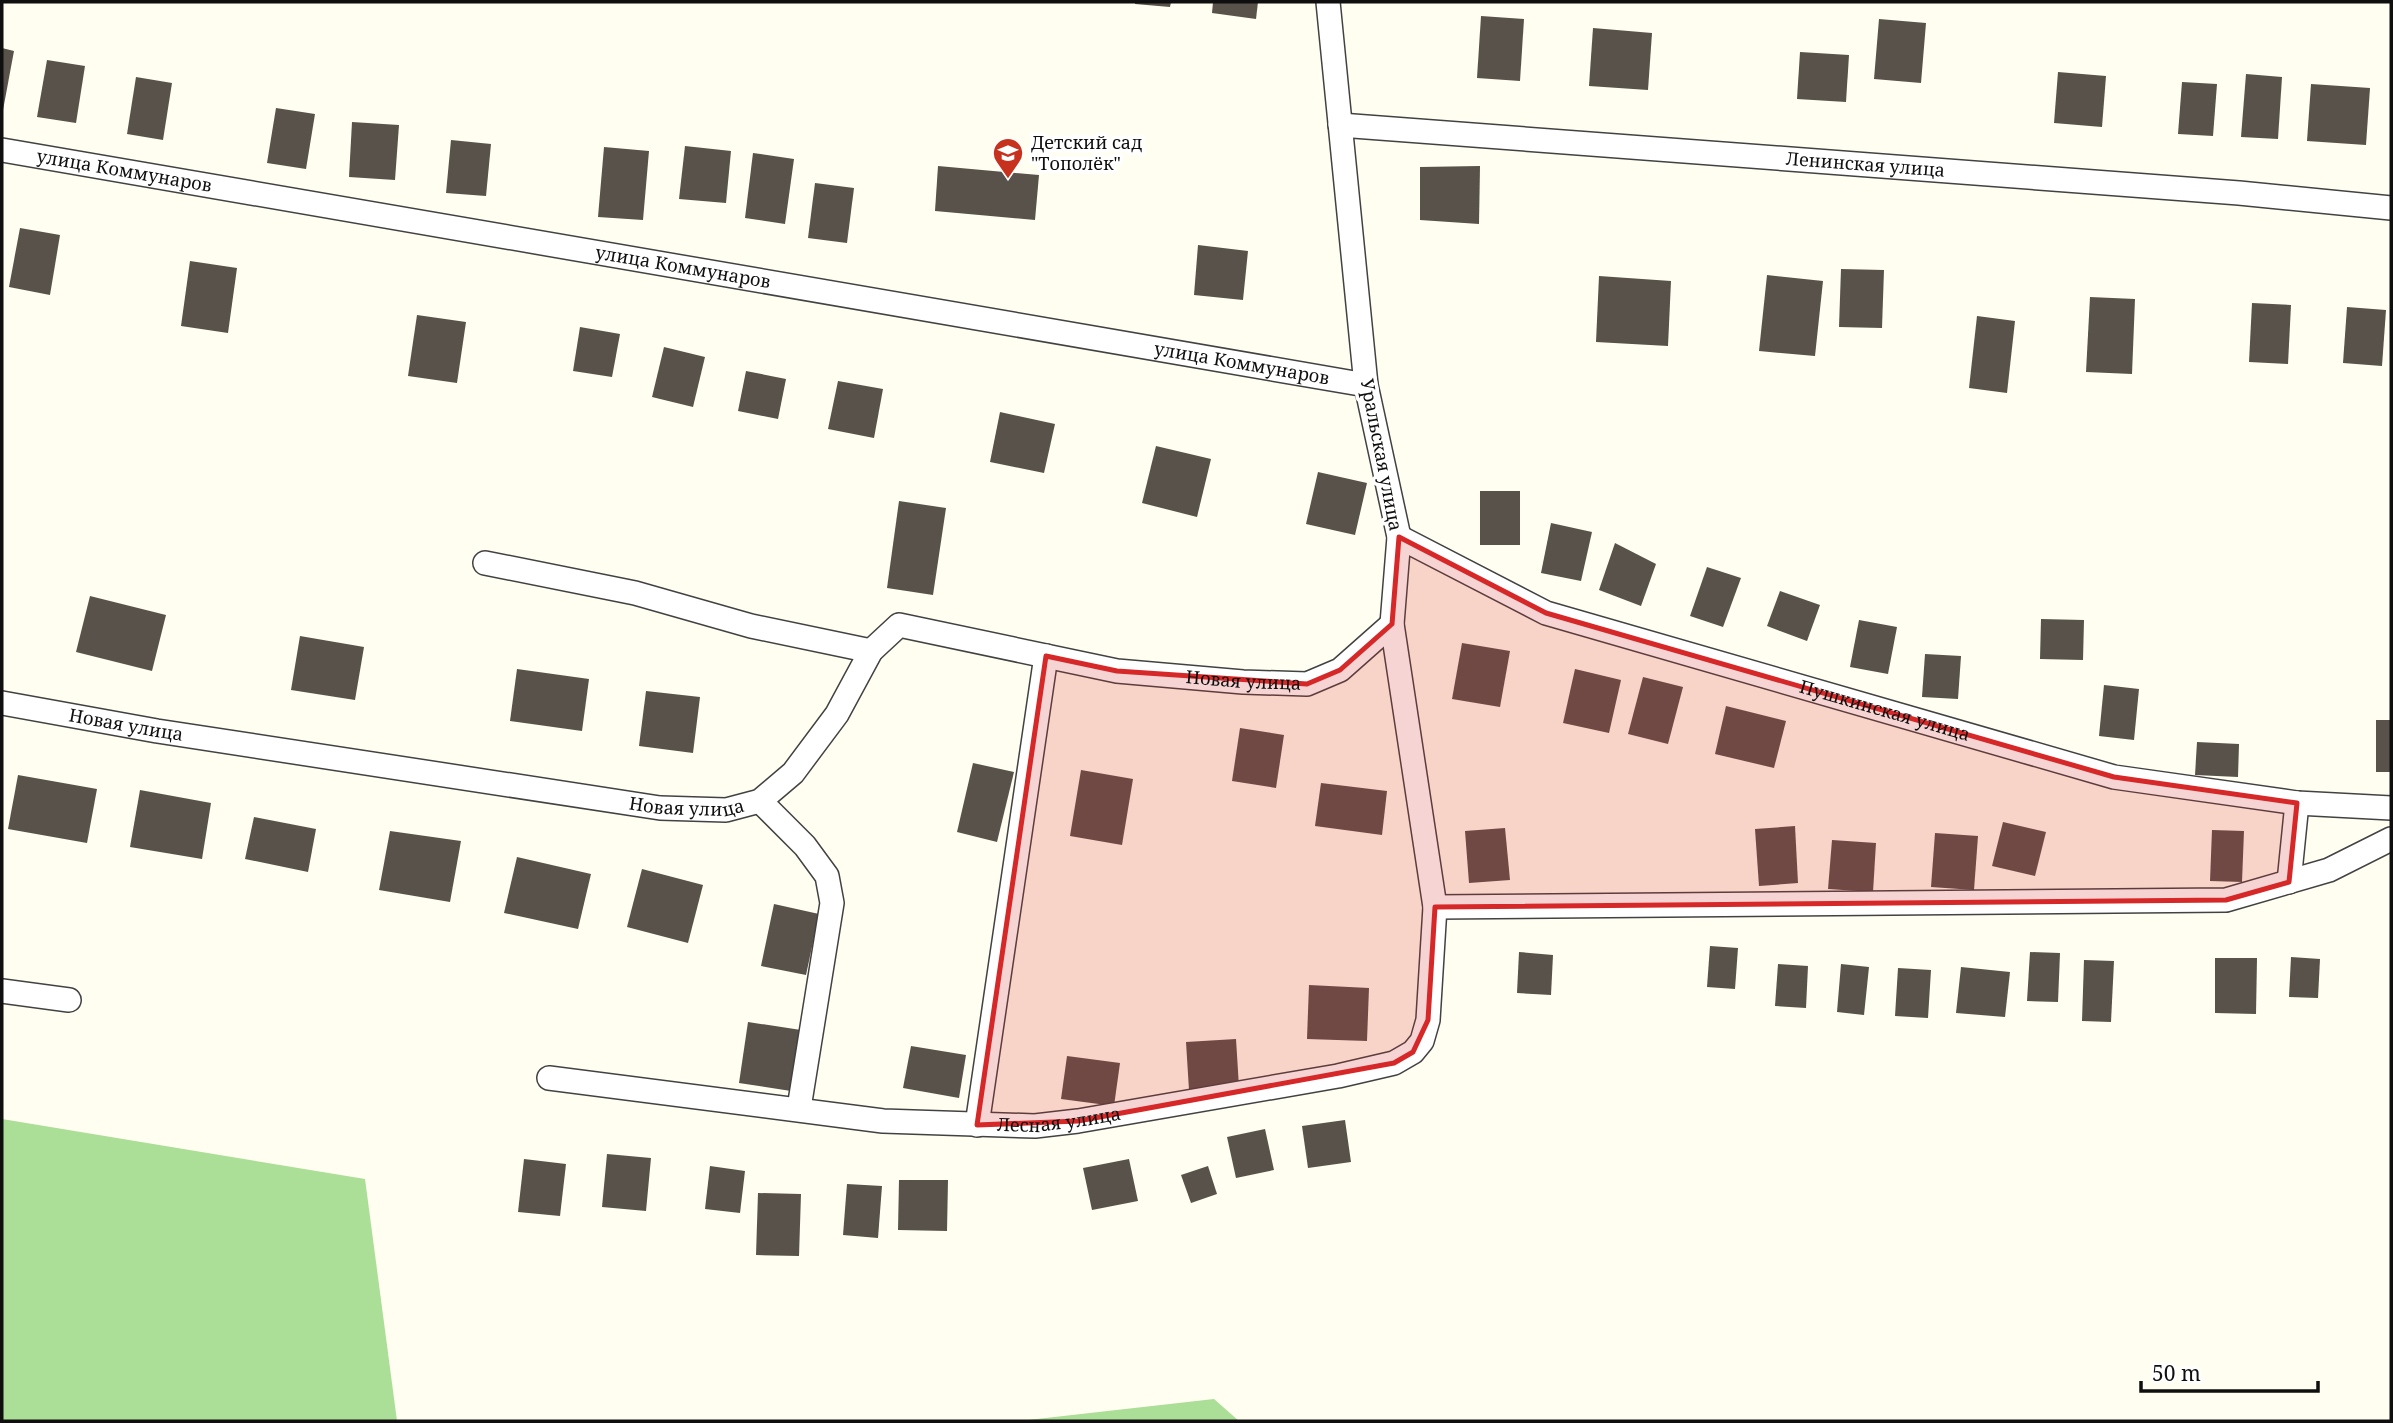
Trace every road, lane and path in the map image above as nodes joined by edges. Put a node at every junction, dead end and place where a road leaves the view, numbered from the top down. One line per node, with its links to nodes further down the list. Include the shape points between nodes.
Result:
1 (1328, 2): 2 (street, Уральская улица)
2 (1340, 125): 4 (street, Ленинская улица, via 2239,192); 5 (street, Уральская улица)
3 (2, 150): 5 (street, улица Коммунаров)
4 (2391, 208)
5 (1366, 385): 6 (street, Уральская улица)
6 (1399, 537): 8 (street, Уральская улица); 13 (street, Пушкинская улица, via 1546,612 2114,777)
7 (485, 563): 9 (street, via 635,593 751,626)
8 (1392, 624): 10 (street, Новая улица, via 1340,670 1307,684 1117,671); 17 (street, Уральская улица)
9 (871, 652): 10 (street, Новая улица, via 899,625); 12 (street, Новая улица, via 836,714 793,773)
10 (1046, 656): 22 (street)
11 (2, 703): 12 (street, Новая улица, via 660,808 726,810)
12 (760, 801): 21 (street, via 805,846 827,876 832,903)
13 (2297, 803): 14 (street, Пушкинская улица); 16 (street)
14 (2391, 808)
15 (2391, 839): 16 (street, via 2329,870)
16 (2289, 882): 17 (street, via 2226,900)
17 (1435, 907): 22 (street, Лесная улица, via 1428,1020 1422,1041 1394,1063 1078,1121)
18 (2, 991): 19 (street)
19 (69, 1000)
20 (548, 1078): 21 (street, Лесная улица)
21 (799, 1108): 22 (street, Лесная улица, via 883,1121)
22 (977, 1125)

